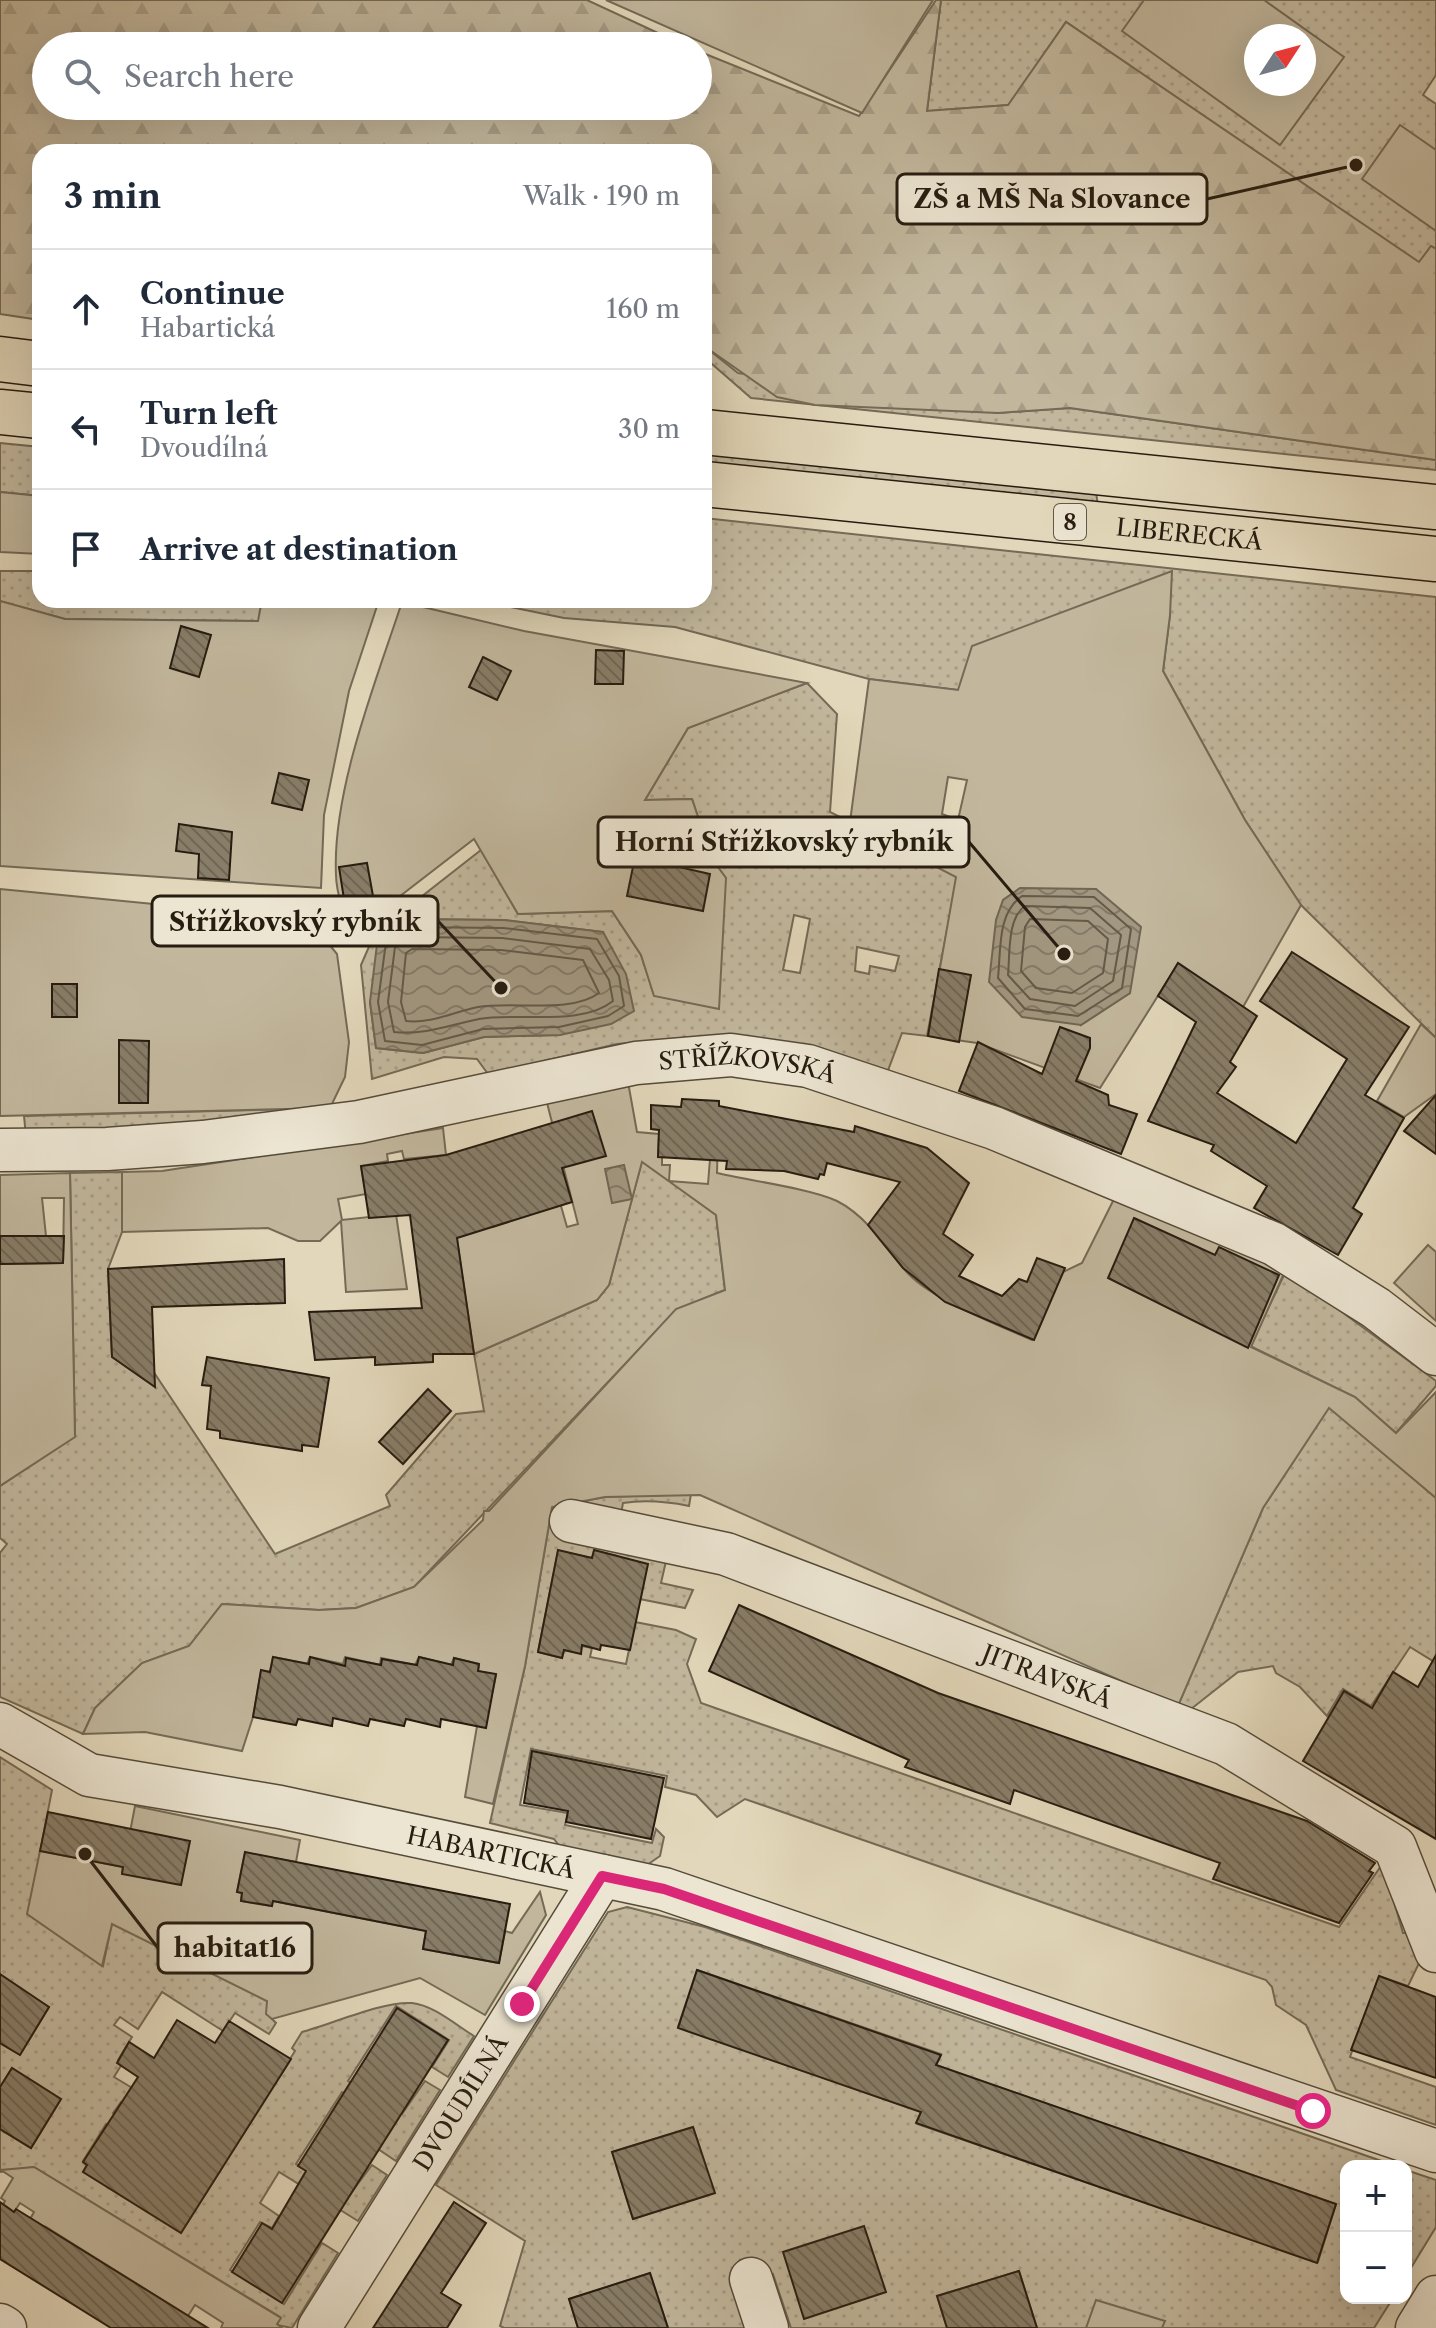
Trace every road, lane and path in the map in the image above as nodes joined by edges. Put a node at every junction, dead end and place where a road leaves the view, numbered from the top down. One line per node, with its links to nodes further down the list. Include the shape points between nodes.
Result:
1 (0, 359): 2 (highway)
2 (32, 363)
3 (0, 412): 4 (highway)
4 (32, 415)
5 (712, 433): 7 (highway, 8)
6 (712, 485): 8 (highway, LIBERECKÁ / 8)
7 (1436, 507)
8 (1436, 559)
9 (0, 1150): 10 (street, STŘÍŽKOVSKÁ, via 189,1143 359,1122 636,1063 731,1055 808,1066 994,1128 1274,1244 1376,1308)
10 (1436, 1354)
11 (571, 1521): 14 (street, JITRAVSKÁ, via 726,1554 1226,1744 1395,1847)
12 (0, 1724): 13 (street, HABARTICKÁ, via 89,1775 280,1807)
13 (602, 1876): 15 (street, HABARTICKÁ, via 664,1889); 20 (street, DVOUDÍLNÁ)
14 (1436, 1951)
15 (1436, 2151)
16 (751, 2279): 21 (street)
17 (1436, 2297): 22 (street)
18 (0, 2325): 19 (street)
19 (5, 2328)
20 (319, 2328)
21 (767, 2328)
22 (1417, 2328)

